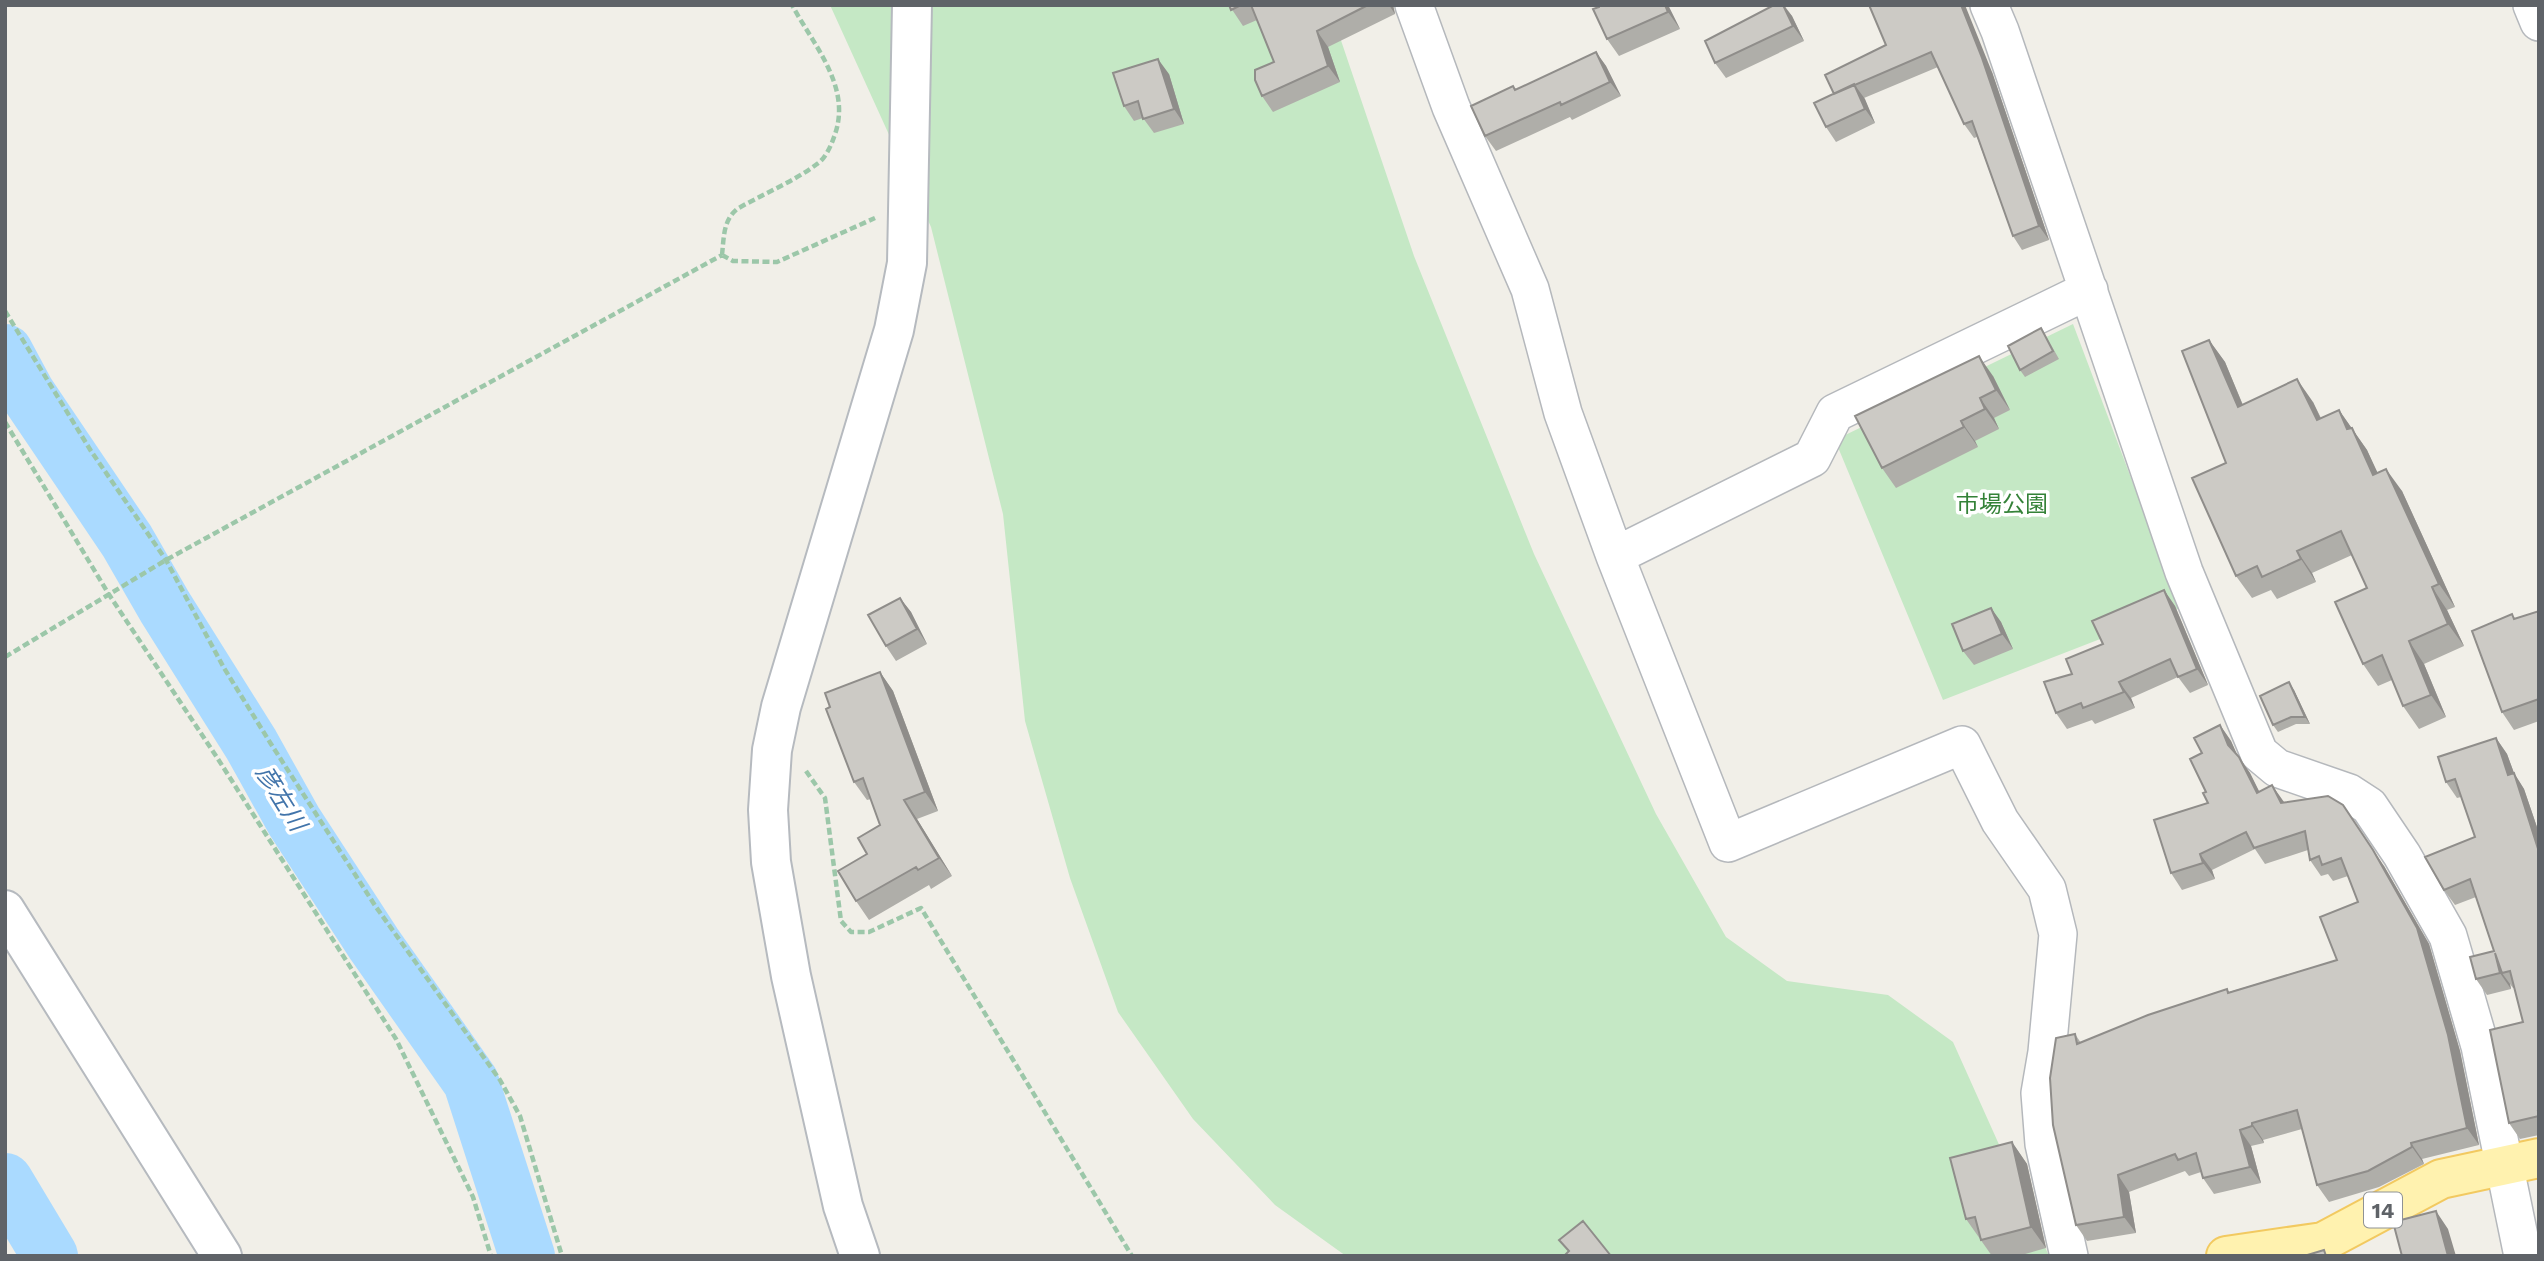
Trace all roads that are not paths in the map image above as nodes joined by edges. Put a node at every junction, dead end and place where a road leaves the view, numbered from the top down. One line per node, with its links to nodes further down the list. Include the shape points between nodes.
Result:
1 (912, 5): 11 (street, via 907,263 894,330 781,707 772,750 768,810 771,862 790,976)
2 (1414, 5): 7 (street, via 1451,107 1530,289 1563,413)
3 (1989, 5): 6 (street)
4 (2532, 5): 5 (street)
5 (2539, 22)
6 (2089, 290): 7 (street, via 1835,413 1812,458); 9 (street, via 2184,572 2259,753 2277,768 2349,793 2369,806 2402,855 2448,936 2480,1046)
7 (1615, 556): 12 (street, via 1728,843 1962,745 2000,821 2047,889 2058,934 2040,1093 2044,1144)
8 (5, 910): 10 (street)
9 (2522, 1162): 13 (main road, 14, via 2441,1179 2323,1242); 14 (street)
10 (222, 1256)
11 (860, 1256)
12 (2068, 1256)
13 (2226, 1256)
14 (2523, 1256)

